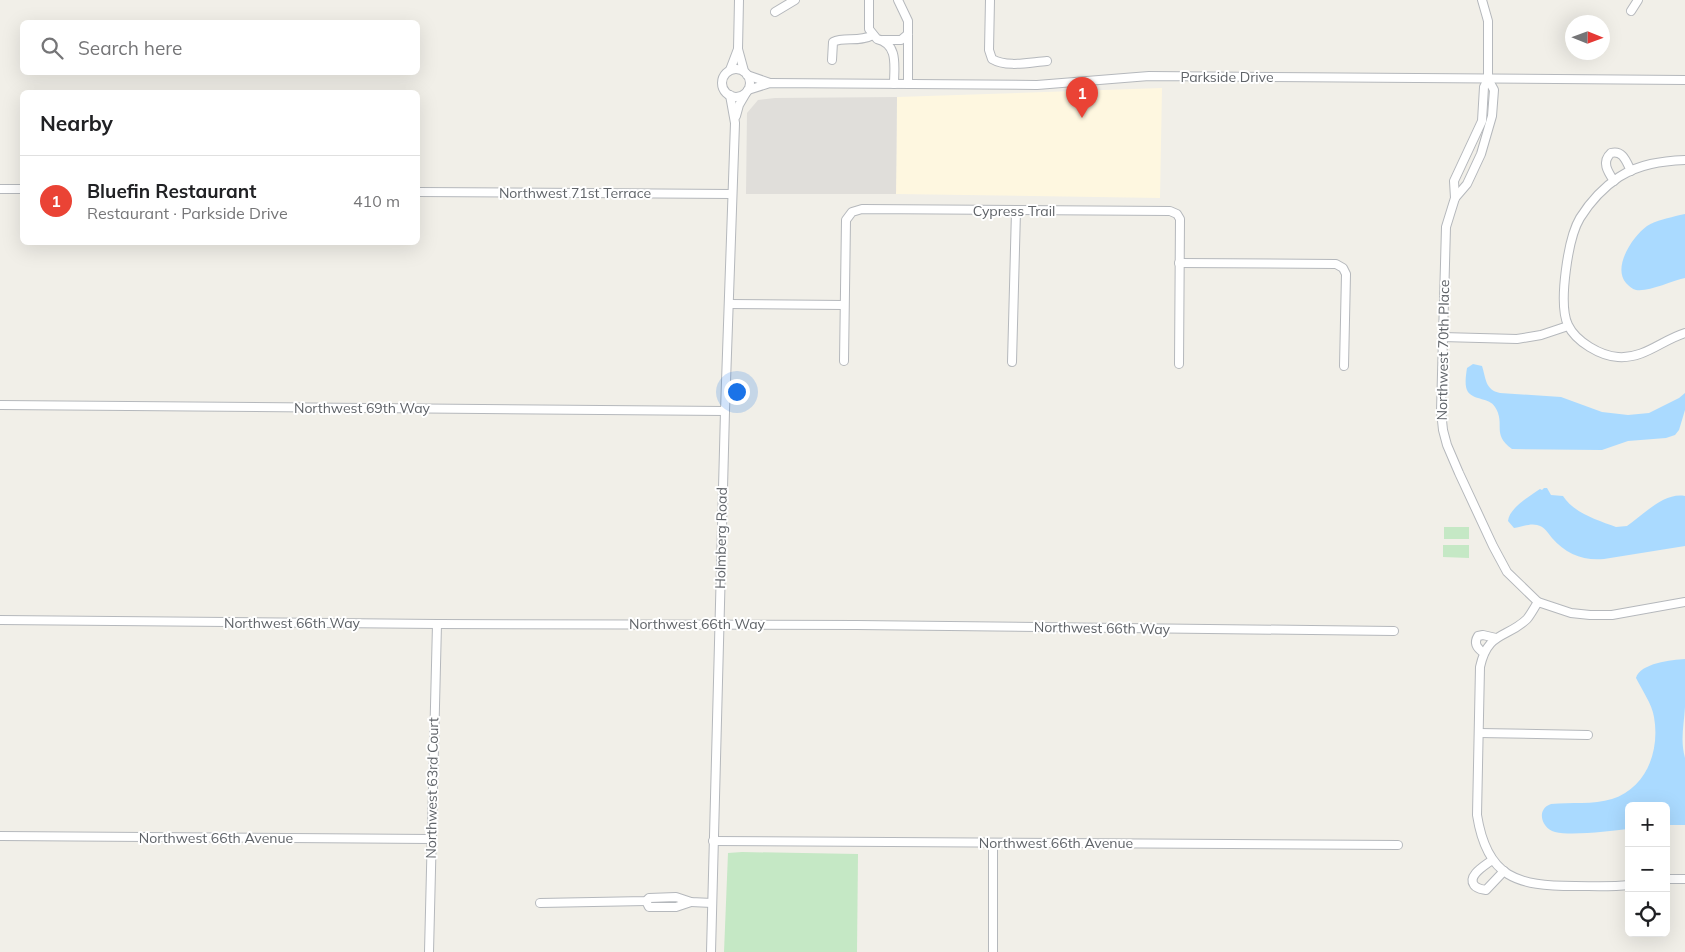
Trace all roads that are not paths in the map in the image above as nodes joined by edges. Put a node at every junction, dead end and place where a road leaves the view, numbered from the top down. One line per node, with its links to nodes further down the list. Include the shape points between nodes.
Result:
1 (739, 0): 13 (street)
2 (795, 0): 8 (street)
3 (869, 0): 11 (street, via 869,29)
4 (898, 0): 10 (street, via 908,21)
5 (990, 0): 15 (street, via 989,50 992,59 1006,64)
6 (1482, 0): 18 (street, via 1488,21)
7 (1638, 0): 9 (street)
8 (775, 12)
9 (1631, 12)
10 (908, 34): 12 (street, via 901,40); 22 (street)
11 (873, 35): 12 (street); 14 (street, via 833,42)
12 (883, 40): 21 (street, via 895,56)
13 (738, 50): 16 (street); 17 (street)
14 (832, 60)
15 (1047, 61)
16 (730, 70): 17 (street); 24 (street, via 724,76 723,85)
17 (746, 73): 20 (street, Parkside Drive); 23 (street, via 750,82)
18 (1488, 79): 19 (street, Parkside Drive); 22 (street, Parkside Drive, via 1149,76 1037,85); 26 (street, Northwest 70th Place, via 1484,87 1482,121); 27 (street, Northwest 70th Place, via 1494,90 1492,116)
19 (1685, 80)
20 (770, 83): 21 (street, Parkside Drive); 23 (street, Parkside Drive)
21 (894, 84): 22 (street, Parkside Drive)
22 (908, 84)
23 (747, 91): 24 (street, via 738,96); 25 (street, Holmberg Road)
24 (730, 95): 25 (street, Holmberg Road)
25 (734, 123): 36 (street, Holmberg Road)
26 (1470, 150): 27 (street); 29 (street, Northwest 70th Place)
27 (1481, 154): 31 (street, Northwest 70th Place)
28 (1685, 160): 30 (street, via 1661,162)
29 (1459, 171): 31 (street); 37 (street, Northwest 70th Place, via 1454,181)
30 (1631, 171): 32 (street); 32 (street, via 1622,154 1611,153 1606,166)
31 (1471, 177): 37 (street, Northwest 70th Place)
32 (1614, 181): 42 (street, via 1594,199 1580,218 1571,239 1566,263)
33 (0, 189): 34 (street)
34 (20, 189)
35 (420, 192): 36 (street, Northwest 71st Terrace)
36 (732, 194): 40 (street, Holmberg Road)
37 (1455, 198): 44 (street, Northwest 70th Place, via 1446,227)
38 (1016, 211): 39 (street, Cypress Trail, via 1177,214 1180,219); 41 (street, Cypress Trail, via 862,209 852,212 846,220); 46 (street)
39 (1179, 263): 47 (street); 48 (street, via 1336,264 1343,268 1346,274)
40 (728, 304): 41 (street); 50 (street, Holmberg Road)
41 (844, 305): 45 (street)
42 (1568, 326): 43 (street, via 1589,347 1617,357 1646,352); 44 (street, via 1517,339)
43 (1685, 333)
44 (1442, 337): 51 (street, Northwest 70th Place, via 1441,411 1446,445 1507,572)
45 (844, 361)
46 (1012, 362)
47 (1179, 364)
48 (1344, 366)
49 (0, 405): 50 (street, Northwest 69th Way)
50 (725, 411): 55 (street, Holmberg Road)
51 (1538, 602): 52 (street, via 1571,613 1612,615); 57 (street, via 1528,618)
52 (1685, 602)
53 (0, 620): 54 (street, Northwest 66th Way)
54 (436, 624): 55 (street, Northwest 66th Way); 62 (street, Northwest 63rd Court)
55 (719, 624): 56 (street, Northwest 66th Way); 63 (street, Holmberg Road)
56 (1394, 631)
57 (1496, 638): 58 (street); 58 (street, via 1478,636 1476,645)
58 (1484, 653): 59 (street, via 1480,667)
59 (1478, 733): 60 (street); 66 (street, via 1477,815)
60 (1588, 735)
61 (0, 836): 62 (street, Northwest 66th Avenue)
62 (431, 839): 73 (street, Northwest 63rd Court)
63 (714, 841): 64 (street, Northwest 66th Avenue); 72 (street, Holmberg Road)
64 (993, 843): 65 (street, Northwest 66th Avenue); 75 (street)
65 (1398, 845)
66 (1492, 860): 67 (street); 67 (street, via 1473,875 1475,886 1486,890)
67 (1500, 869): 70 (street, via 1530,884)
68 (1670, 879): 69 (street)
69 (1685, 879)
70 (1625, 885)
71 (540, 903): 72 (street, via 646,901 649,898 676,897)
72 (712, 903): 74 (street, Holmberg Road)
73 (428, 952)
74 (711, 952)
75 (993, 952)

